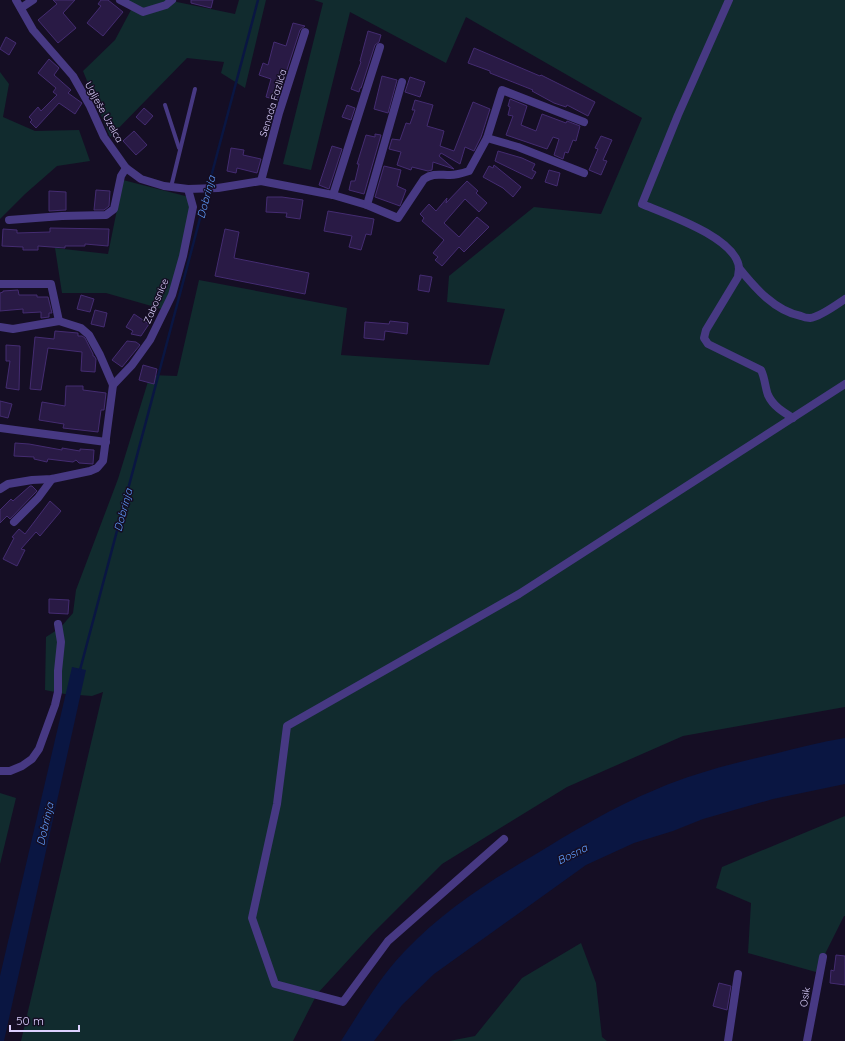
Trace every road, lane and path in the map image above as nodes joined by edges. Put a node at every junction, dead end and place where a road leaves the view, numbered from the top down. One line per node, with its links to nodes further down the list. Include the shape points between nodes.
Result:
1 (16, 0): 6 (street, Uglješe Uzelca)
2 (33, 0): 6 (street)
3 (120, 0): 4 (street, via 143,12 166,5)
4 (172, 0)
5 (729, 0): 23 (street, via 642,204 713,236 729,248)
6 (21, 8): 15 (street, Uglješe Uzelca, via 33,30 73,76 104,137)
7 (305, 32): 17 (street, Senada Fazlića)
8 (380, 47): 20 (street)
9 (402, 82): 21 (street)
10 (195, 88): 14 (lane)
11 (165, 105): 14 (lane)
12 (584, 122): 13 (street, via 502,90)
13 (487, 138): 16 (street, via 518,147); 21 (street, via 469,171 458,175 430,175 424,179 398,218)
14 (180, 149): 18 (lane)
15 (126, 168): 18 (street, Uglješe Uzelca, via 141,179); 22 (street, via 121,176 114,209 106,215)
16 (584, 173)
17 (261, 181): 19 (street, Uglješe Uzelca, via 218,188); 20 (street)
18 (170, 187): 19 (street, Uglješe Uzelca)
19 (188, 189): 28 (street, Zabosnice, via 193,206 172,295 150,340 132,365)
20 (333, 196): 21 (street)
21 (367, 205)
22 (9, 220)
23 (739, 268): 25 (street, via 771,302 793,315 810,318); 30 (street, via 738,277 706,330 704,338 708,344 761,370 772,402 781,412)
24 (0, 284): 26 (street, via 51,284)
25 (845, 300)
26 (59, 321): 27 (street, via 14,329); 28 (street, via 80,328 89,335)
27 (0, 327)
28 (113, 384): 32 (street)
29 (845, 384): 30 (street)
30 (793, 418): 38 (street, via 519,594 287,726 277,804 252,918 275,984 343,1002 388,941)
31 (0, 428): 32 (street)
32 (106, 442): 33 (street, via 103,461 97,468)
33 (52, 479): 34 (street, via 8,484); 35 (street, via 38,498)
34 (0, 489)
35 (14, 522)
36 (58, 624): 37 (street, via 62,642 58,692 39,749 32,759 22,766 10,771)
37 (0, 771)
38 (504, 839)
39 (823, 957): 42 (street, Osik)
40 (738, 974): 41 (street)
41 (728, 1041)
42 (807, 1041)

